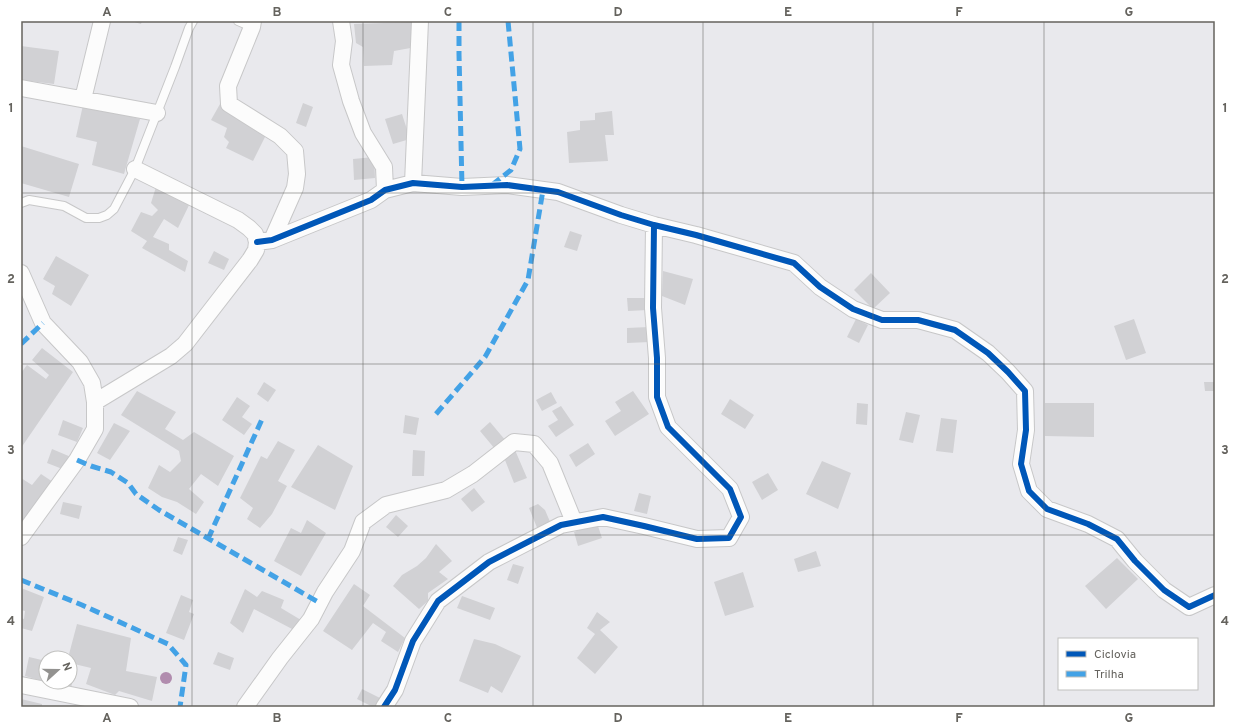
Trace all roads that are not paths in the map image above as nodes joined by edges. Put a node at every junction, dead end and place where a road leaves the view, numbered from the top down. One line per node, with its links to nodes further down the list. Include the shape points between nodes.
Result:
1 (102, 21): 7 (street)
2 (193, 21): 8 (lane)
3 (341, 21): 11 (street, via 344,41 341,65 364,134 384,167)
4 (420, 21): 10 (street)
5 (248, 23): 14 (street, via 228,86 229,104 280,136 295,151 297,174 295,188)
6 (21, 88): 7 (street)
7 (83, 99): 8 (street)
8 (157, 113): 9 (lane)
9 (135, 169): 12 (lane, via 114,209 99,218 86,218 64,206 29,200); 14 (street, via 238,220)
10 (413, 183): 11 (street); 13 (street, via 462,187 507,185 558,192)
11 (385, 190): 14 (street, via 371,200)
12 (21, 203)
13 (654, 225): 17 (street, via 653,308 657,398 668,427 730,489 741,517 729,538 697,539 602,517); 19 (street, via 794,263 820,287 854,309 882,320 918,320 955,330 988,353 1025,391 1026,430 1021,464 1029,492 1047,509 1088,524 1117,539 1164,590 1190,607)
14 (264, 241): 16 (street, via 185,344 171,356)
15 (21, 273): 16 (street, via 43,323 80,362 92,383)
16 (95, 402): 18 (street, via 96,429 77,460)
17 (574, 522): 22 (street, via 550,463 534,444 527,443 514,442 473,474 446,490 386,505 363,522 352,551 311,619); 23 (street, via 561,525 489,562 438,602 413,641 395,690)
18 (21, 537)
19 (1215, 595)
20 (21, 685): 21 (street)
21 (130, 707)
22 (245, 707)
23 (384, 707)

